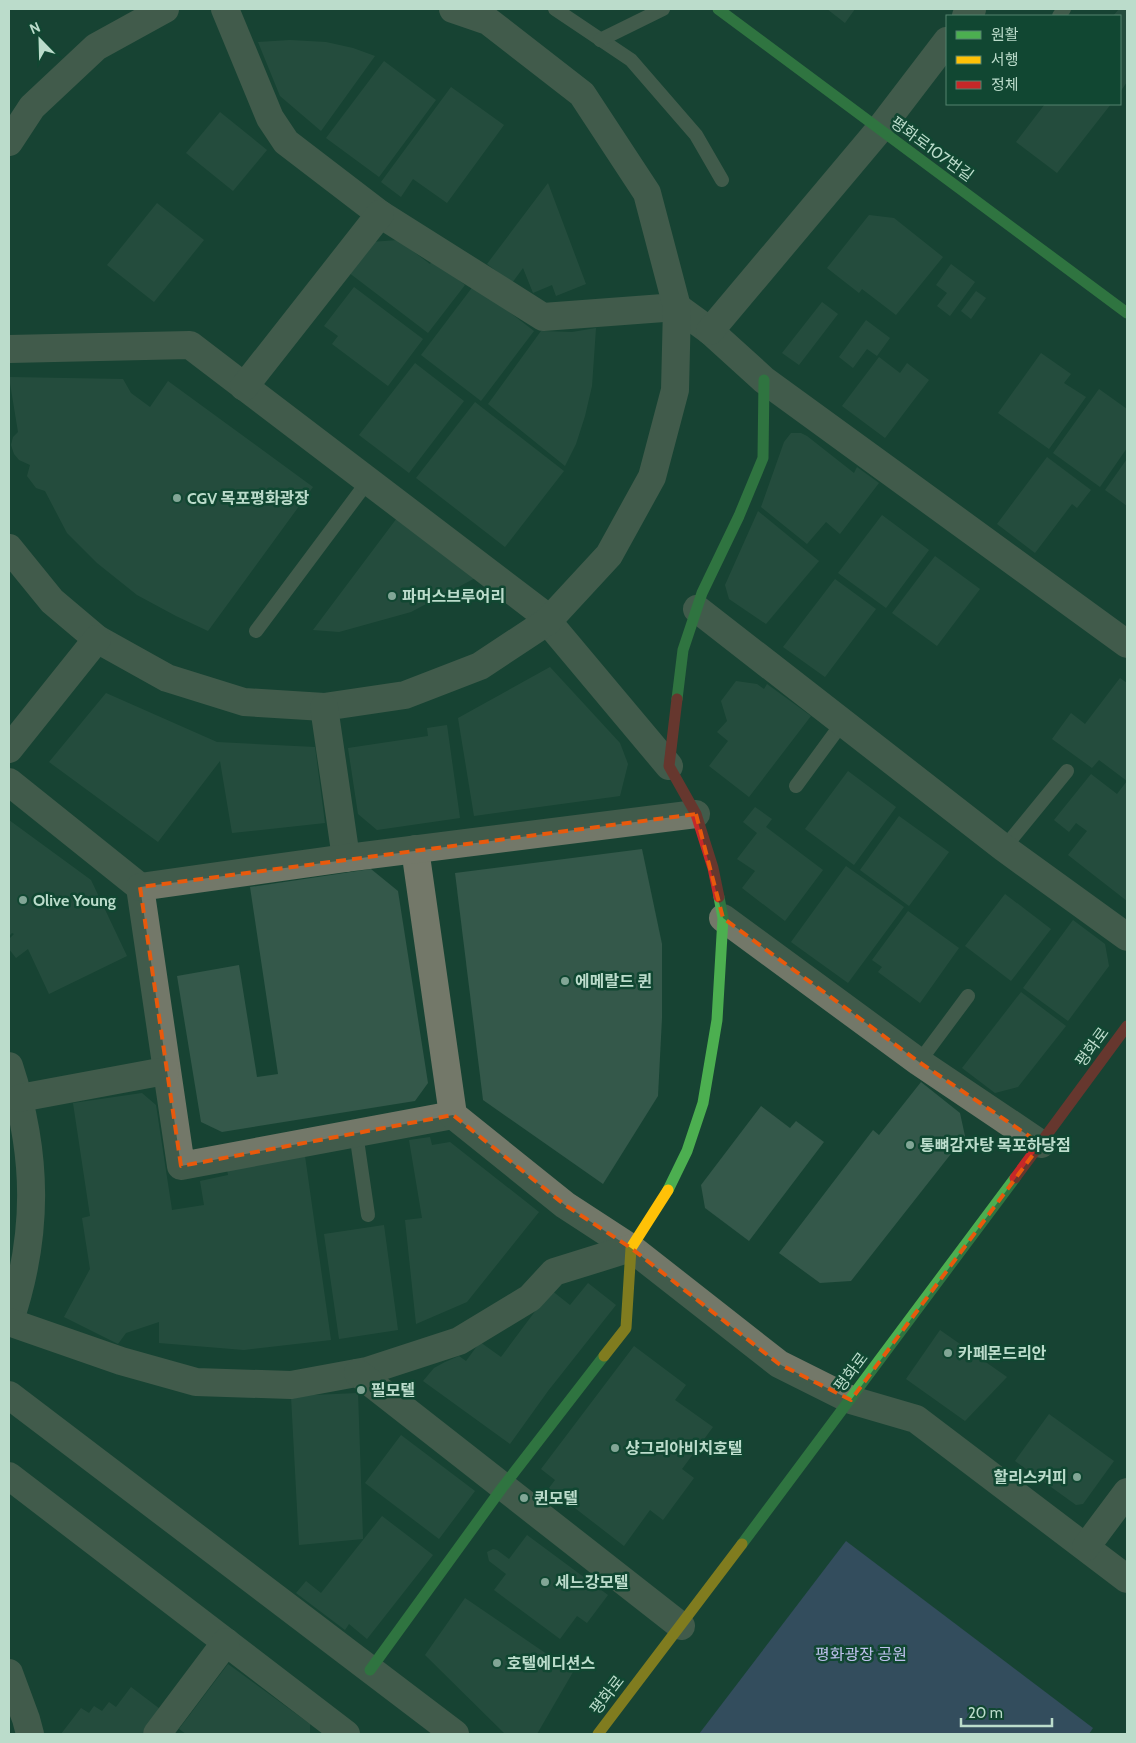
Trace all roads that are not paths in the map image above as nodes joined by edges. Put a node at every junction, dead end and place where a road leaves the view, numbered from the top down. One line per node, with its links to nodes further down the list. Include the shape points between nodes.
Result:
1 (165, 9): 7 (street)
2 (225, 9): 13 (street, via 270,118 286,142)
3 (453, 9): 14 (street, via 488,21 582,94 647,193)
4 (555, 9): 8 (lane)
5 (663, 9): 8 (lane)
6 (718, 9): 10 (street, 평화로107번길)
7 (135, 16): 11 (street, via 32,107)
8 (600, 40): 12 (lane, via 630,60 663,95 696,135)
9 (946, 42): 10 (street)
10 (880, 130): 15 (street, 평화로107번길); 16 (street)
11 (9, 142)
12 (722, 180)
13 (380, 214): 14 (street, via 543,317); 19 (street)
14 (677, 307): 16 (street); 23 (street, via 675,390 652,477 609,555)
15 (1127, 313)
16 (710, 331): 18 (street)
17 (9, 349): 19 (street, via 190,345)
18 (764, 380): 22 (street, via 763,458); 26 (street)
19 (244, 387): 20 (street)
20 (368, 481): 23 (street); 24 (lane)
21 (9, 548): 25 (street, via 52,601)
22 (697, 609): 28 (street); 30 (street, via 683,650)
23 (548, 621): 27 (street, via 480,666 413,692); 30 (street)
24 (256, 631)
25 (97, 639): 27 (street, via 167,678 244,702); 29 (street)
26 (1127, 644)
27 (324, 707): 37 (street)
28 (843, 722): 33 (lane); 35 (street)
29 (9, 749)
30 (668, 766): 34 (street)
31 (1067, 771): 35 (lane)
32 (9, 782): 38 (street)
33 (796, 786)
34 (696, 814): 36 (street); 39 (street, via 713,868)
35 (1004, 848): 40 (street)
36 (415, 849): 37 (street); 47 (street)
37 (346, 858): 38 (street)
38 (140, 887): 45 (street)
39 (723, 918): 43 (street); 52 (street, via 717,1020 703,1103 687,1151 667,1191)
40 (1127, 937)
41 (968, 996): 43 (lane)
42 (1127, 1026): 49 (street, 평화로)
43 (919, 1062): 49 (street)
44 (9, 1066): 46 (street)
45 (165, 1071): 46 (street); 48 (street, via 181,1166)
46 (20, 1098): 50 (street, via 30,1149)
47 (453, 1115): 48 (street); 52 (street, via 565,1205)
48 (356, 1133): 51 (lane)
49 (1041, 1144): 56 (street, 평화로)
50 (21, 1190): 53 (street, via 30,1238 22,1281)
51 (368, 1215)
52 (631, 1248): 54 (street, via 554,1272 530,1298 459,1341); 56 (street, via 779,1364); 58 (street, via 626,1328)
53 (9, 1322): 54 (street, via 196,1382 291,1385)
54 (358, 1372): 58 (street)
55 (9, 1395): 64 (street)
56 (851, 1400): 60 (street, via 916,1418); 62 (street, 평화로)
57 (9, 1476): 63 (street)
58 (502, 1488): 62 (street); 64 (street)
59 (1127, 1492): 60 (street)
60 (1086, 1547): 61 (street)
61 (1127, 1579)
62 (681, 1626): 70 (street, 평화로)
63 (226, 1642): 67 (street); 68 (street)
64 (370, 1670): 69 (street)
65 (11, 1689): 66 (street)
66 (30, 1734)
67 (157, 1734)
68 (346, 1734)
69 (455, 1734)
70 (598, 1734)

